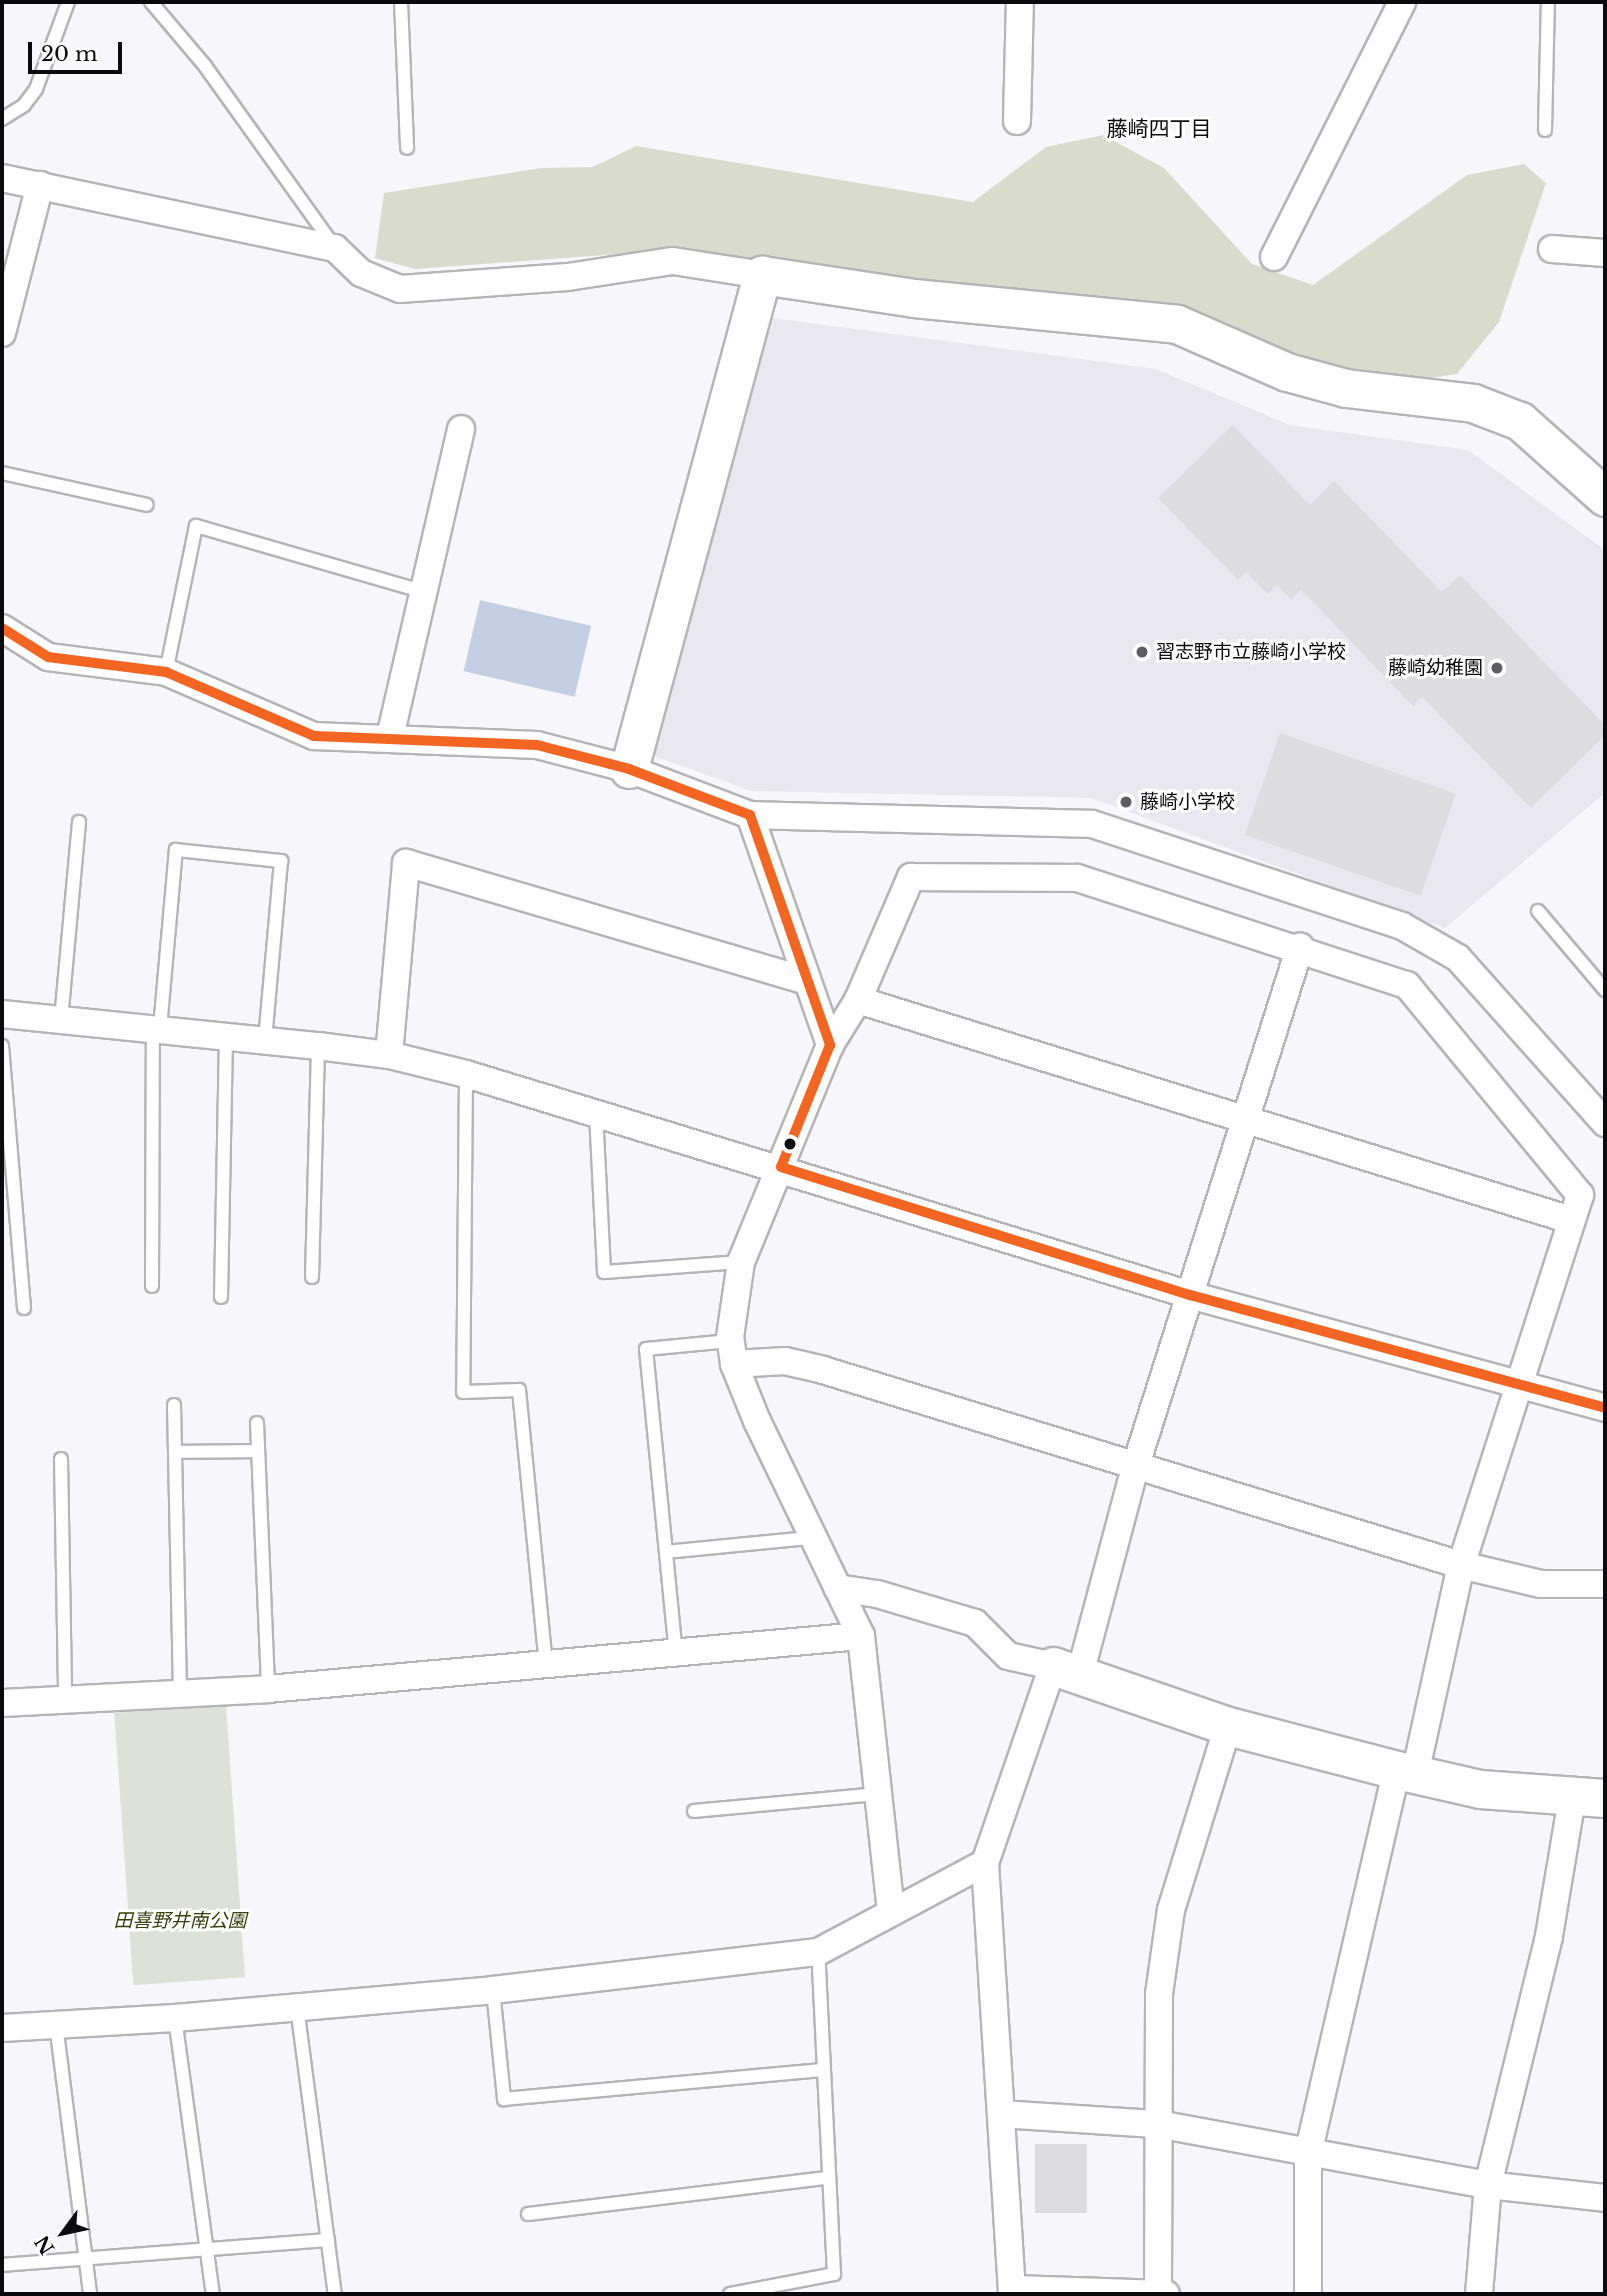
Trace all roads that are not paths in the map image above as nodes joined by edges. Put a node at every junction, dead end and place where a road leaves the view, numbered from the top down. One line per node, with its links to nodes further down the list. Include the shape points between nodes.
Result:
1 (68, 2): 7 (lane, via 36,89 24,105)
2 (151, 2): 13 (lane, via 205,66)
3 (401, 2): 10 (lane)
4 (1020, 2): 8 (street)
5 (1402, 2): 16 (street)
6 (1548, 2): 9 (lane)
7 (2, 119)
8 (1017, 121)
9 (1545, 130)
10 (407, 148)
11 (2, 177): 12 (street)
12 (40, 185): 13 (street); 18 (street)
13 (335, 248): 17 (street, via 361,273 400,289 568,277 673,261)
14 (1552, 250): 15 (street)
15 (1605, 253)
16 (1274, 257)
17 (762, 275): 21 (street, via 914,298 1177,324 1287,372 1346,388 1473,402 1520,421); 27 (street)
18 (2, 333)
19 (461, 429): 23 (street)
20 (2, 473): 22 (lane)
21 (1605, 497)
22 (146, 505)
23 (425, 593): 25 (lane, via 196,526); 26 (street)
24 (2, 628): 25 (street, via 48,657)
25 (166, 672): 26 (street, via 314,736)
26 (390, 737): 27 (street, via 537,746)
27 (629, 769): 28 (street)
28 (750, 815): 32 (street); 47 (street, via 1092,824 1402,926 1458,958)
29 (79, 822): 36 (lane)
30 (1538, 911): 33 (lane)
31 (1300, 947): 34 (street, via 1077,878 911,877); 46 (street); 49 (street, via 1407,985 1580,1195)
32 (804, 980): 40 (street); 43 (street, via 406,863)
33 (1605, 989)
34 (858, 1000): 40 (street); 46 (street)
35 (2, 1014): 36 (street)
36 (61, 1020): 37 (street)
37 (156, 1028): 38 (street); 39 (lane, via 176,850 281,861); 52 (lane)
38 (226, 1037): 39 (street); 54 (lane)
39 (265, 1041): 42 (street)
40 (830, 1045): 48 (street)
41 (2, 1046): 55 (lane)
42 (318, 1046): 43 (street); 51 (lane)
43 (389, 1055): 44 (street)
44 (466, 1074): 45 (street); 72 (lane, via 463,1392 519,1390)
45 (596, 1112): 48 (street); 50 (lane, via 604,1272)
46 (1243, 1118): 49 (street); 53 (street)
47 (1605, 1123)
48 (781, 1167): 50 (street); 53 (street)
49 (1571, 1220): 57 (street)
50 (741, 1262): 56 (street)
51 (312, 1277)
52 (152, 1286)
53 (1190, 1295): 57 (street); 64 (street)
54 (220, 1297)
55 (24, 1308)
56 (732, 1353): 64 (street, via 823,1370); 65 (street); 66 (lane, via 646,1349)
57 (1516, 1383): 59 (street); 67 (street)
58 (174, 1405): 62 (lane)
59 (1605, 1408)
60 (257, 1423): 61 (lane)
61 (258, 1451): 62 (lane); 74 (lane)
62 (175, 1452): 75 (lane)
63 (61, 1459): 76 (lane)
64 (1135, 1468): 67 (street); 73 (street)
65 (810, 1538): 66 (lane); 69 (street)
66 (666, 1552): 71 (lane)
67 (1461, 1565): 68 (street, via 1541,1584); 79 (street)
68 (1605, 1584)
69 (837, 1588): 70 (street); 73 (street, via 877,1594 975,1623 1008,1656)
70 (861, 1636): 71 (street); 80 (street)
71 (676, 1656): 72 (street)
72 (547, 1667): 74 (street)
73 (1067, 1670): 78 (street); 83 (street)
74 (268, 1689): 75 (street)
75 (180, 1692): 76 (street)
76 (65, 1698): 77 (street)
77 (2, 1703)
78 (1228, 1726): 79 (street); 93 (street, via 1171,1910 1159,1994)
79 (1406, 1772): 81 (street, via 1480,1789); 94 (street)
80 (878, 1794): 82 (lane); 84 (street)
81 (1588, 1799): 96 (street)
82 (694, 1811)
83 (985, 1863): 84 (street); 92 (street)
84 (891, 1912): 85 (street)
85 (818, 1952): 86 (street); 91 (lane)
86 (493, 1990): 87 (street); 91 (lane, via 503,2099)
87 (297, 2007): 88 (street); 99 (lane)
88 (175, 2018): 89 (street); 100 (lane)
89 (56, 2024): 90 (street); 101 (lane)
90 (2, 2028)
91 (822, 2070): 95 (lane)
92 (1003, 2113): 93 (street); 103 (street, via 1012,2289)
93 (1158, 2124): 94 (street); 103 (street)
94 (1308, 2154): 96 (street); 108 (street)
95 (827, 2178): 98 (lane); 107 (lane, via 834,2274)
96 (1488, 2185): 97 (street); 109 (street)
97 (1605, 2198)
98 (527, 2214)
99 (328, 2240): 100 (lane); 106 (lane)
100 (207, 2250): 101 (lane); 105 (lane)
101 (86, 2260): 102 (lane); 104 (lane)
102 (2, 2265)
103 (1162, 2293)
104 (90, 2294)
105 (213, 2294)
106 (335, 2294)
107 (730, 2294)
108 (1308, 2294)
109 (1479, 2294)

